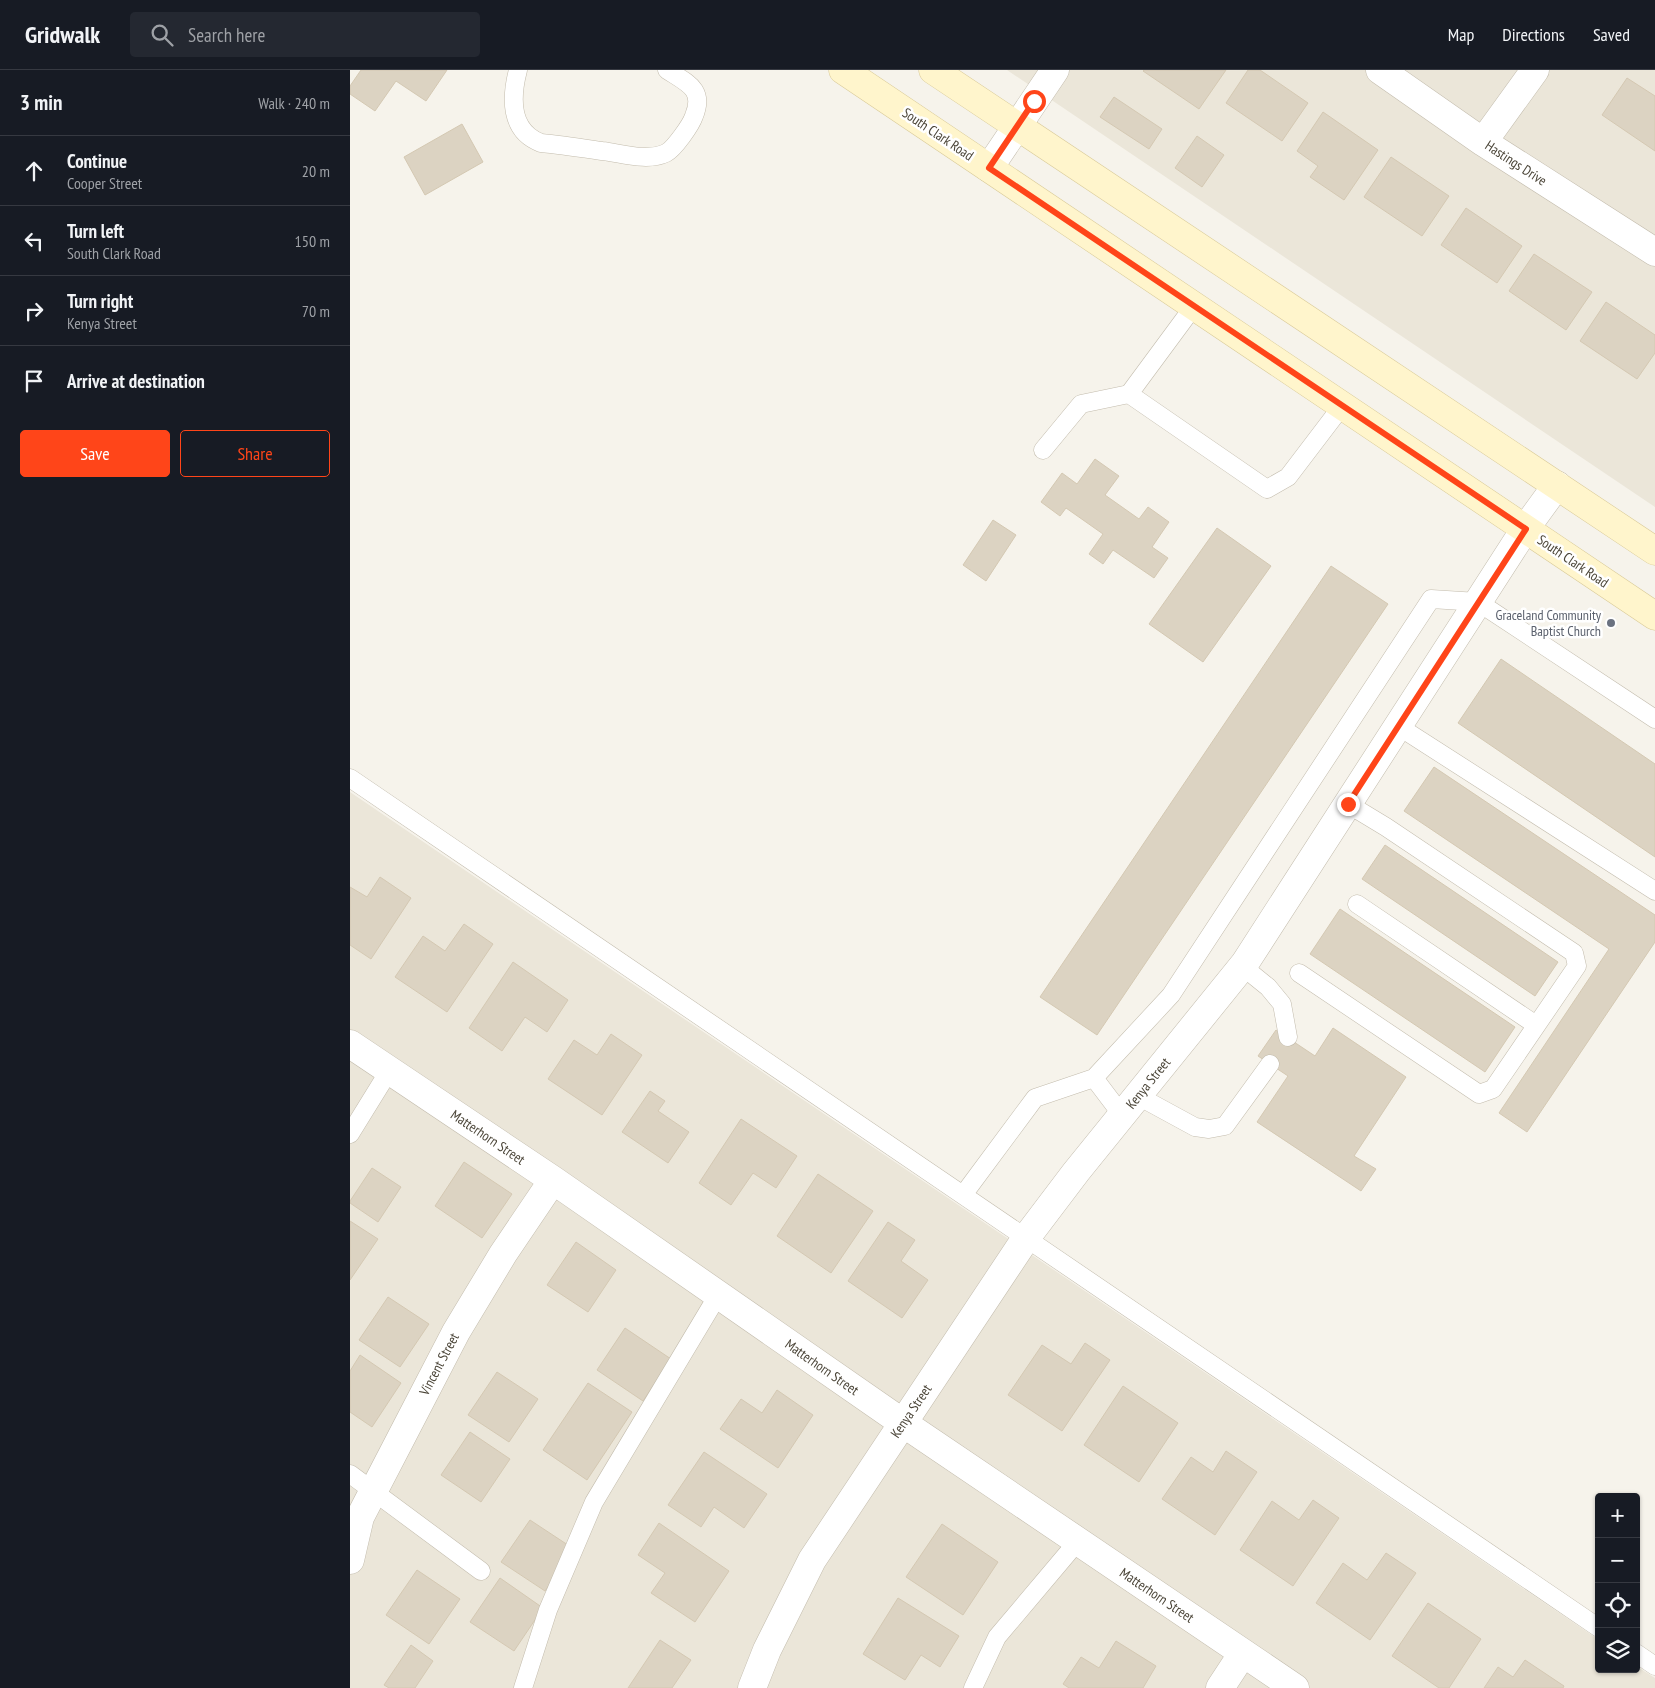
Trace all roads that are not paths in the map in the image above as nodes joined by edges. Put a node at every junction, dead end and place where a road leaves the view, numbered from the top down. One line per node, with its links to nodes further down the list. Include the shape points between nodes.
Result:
1 (518, 70): 2 (lane, via 513,109 522,130 532,140 631,156 653,156 671,150 696,111 698,96 695,90)
2 (667, 70)
3 (843, 70): 10 (main road, South Clark Road)
4 (933, 70): 8 (main road)
5 (1055, 70): 8 (street)
6 (1380, 70): 9 (street, Hastings Drive)
7 (1536, 70): 9 (street)
8 (1017, 126): 10 (street); 16 (main road)
9 (1483, 142): 11 (street, Hastings Drive)
10 (989, 168): 12 (main road, South Clark Road)
11 (1655, 252)
12 (1194, 306): 13 (lane); 14 (main road, South Clark Road)
13 (1129, 394): 14 (lane, via 1267,489 1288,477); 15 (lane, via 1081,404)
14 (1342, 406): 17 (main road, South Clark Road)
15 (1044, 450)
16 (1557, 485): 17 (street, Kenya Street); 18 (main road)
17 (1526, 529): 19 (street, Kenya Street); 20 (main road, South Clark Road)
18 (1655, 551)
19 (1478, 602): 21 (lane); 22 (street, Kenya Street); 34 (lane, via 1431,599 1171,995)
20 (1655, 616)
21 (1655, 719)
22 (1398, 726): 24 (street, Kenya Street); 25 (lane)
23 (350, 778): 38 (lane)
24 (1348, 804): 27 (street, Kenya Street); 29 (lane, via 1574,953 1577,966)
25 (1655, 891)
26 (1357, 904): 29 (lane)
27 (1242, 966): 30 (lane, via 1268,987 1282,1004); 35 (street, Kenya Street)
28 (1299, 973): 29 (lane, via 1479,1094 1493,1089)
29 (1536, 1025)
30 (1288, 1037)
31 (350, 1044): 33 (street, Matterhorn Street)
32 (1270, 1064): 35 (lane, via 1225,1126 1195,1127)
33 (389, 1071): 36 (lane); 37 (street, Matterhorn Street)
34 (1094, 1078): 35 (lane); 38 (lane, via 1036,1098)
35 (1130, 1106): 39 (street, Kenya Street)
36 (350, 1134)
37 (553, 1180): 40 (street, Matterhorn Street); 43 (street, Vincent Street, via 456,1332)
38 (963, 1195): 39 (lane)
39 (1026, 1238): 41 (street, Kenya Street); 47 (lane)
40 (718, 1295): 41 (street, Matterhorn Street); 51 (lane, via 594,1502 548,1610)
41 (903, 1423): 44 (street, Matterhorn Street); 52 (street, Kenya Street, via 812,1560 767,1650)
42 (350, 1474): 43 (lane)
43 (374, 1490): 45 (street, Vincent Street, via 360,1517); 46 (lane)
44 (1078, 1542): 48 (street, Matterhorn Street); 53 (lane, via 997,1637)
45 (350, 1560)
46 (481, 1571)
47 (1595, 1625)
48 (1243, 1653): 54 (street); 55 (street, Matterhorn Street)
49 (1640, 1656): 50 (lane)
50 (1655, 1666)
51 (523, 1688)
52 (752, 1688)
53 (973, 1688)
54 (1220, 1688)
55 (1295, 1688)

